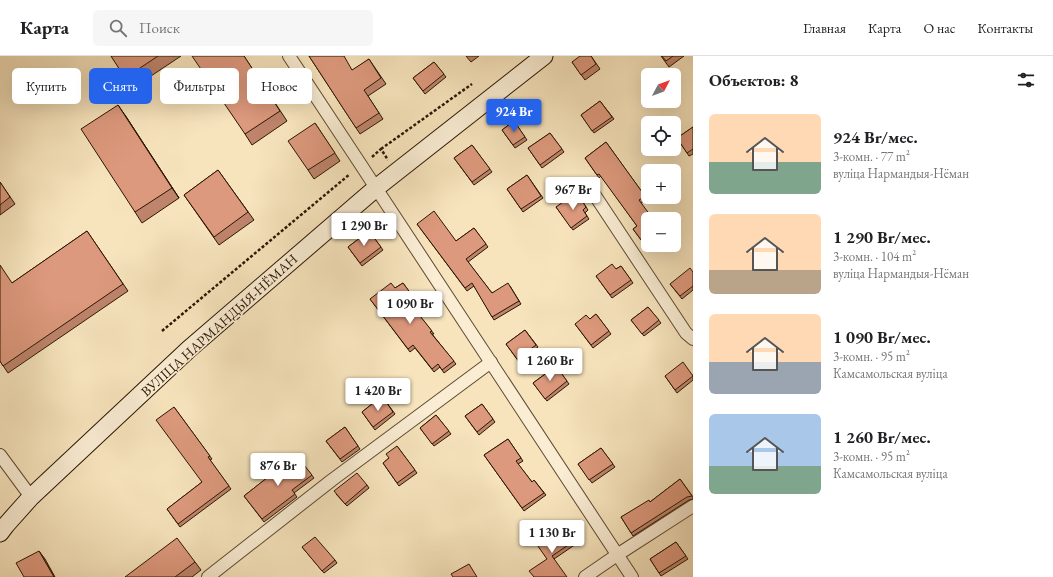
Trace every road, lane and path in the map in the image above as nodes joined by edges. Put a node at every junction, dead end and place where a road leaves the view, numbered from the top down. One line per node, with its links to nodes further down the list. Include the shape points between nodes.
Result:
1 (288, 56): 8 (street)
2 (544, 56): 8 (street, ВУЛІЦА НАРМАНДЫЯ-НЁМАН)
3 (472, 84): 4 (path)
4 (381, 149): 5 (path); 6 (path)
5 (372, 156)
6 (390, 162)
7 (350, 174): 10 (path)
8 (376, 188): 12 (street); 14 (street, ВУЛІЦА НАРМАНДЫЯ-НЁМАН, via 189,349)
9 (592, 191): 11 (street, via 686,333)
10 (162, 331)
11 (693, 339)
12 (491, 362): 17 (street); 18 (street, via 332,480)
13 (0, 455): 14 (street)
14 (31, 497): 16 (street, ВУЛІЦА НАРМАНДЫЯ-НЁМАН)
15 (693, 506): 17 (street)
16 (0, 533)
17 (617, 554): 19 (street); 20 (street)
18 (208, 577)
19 (585, 577)
20 (632, 577)

